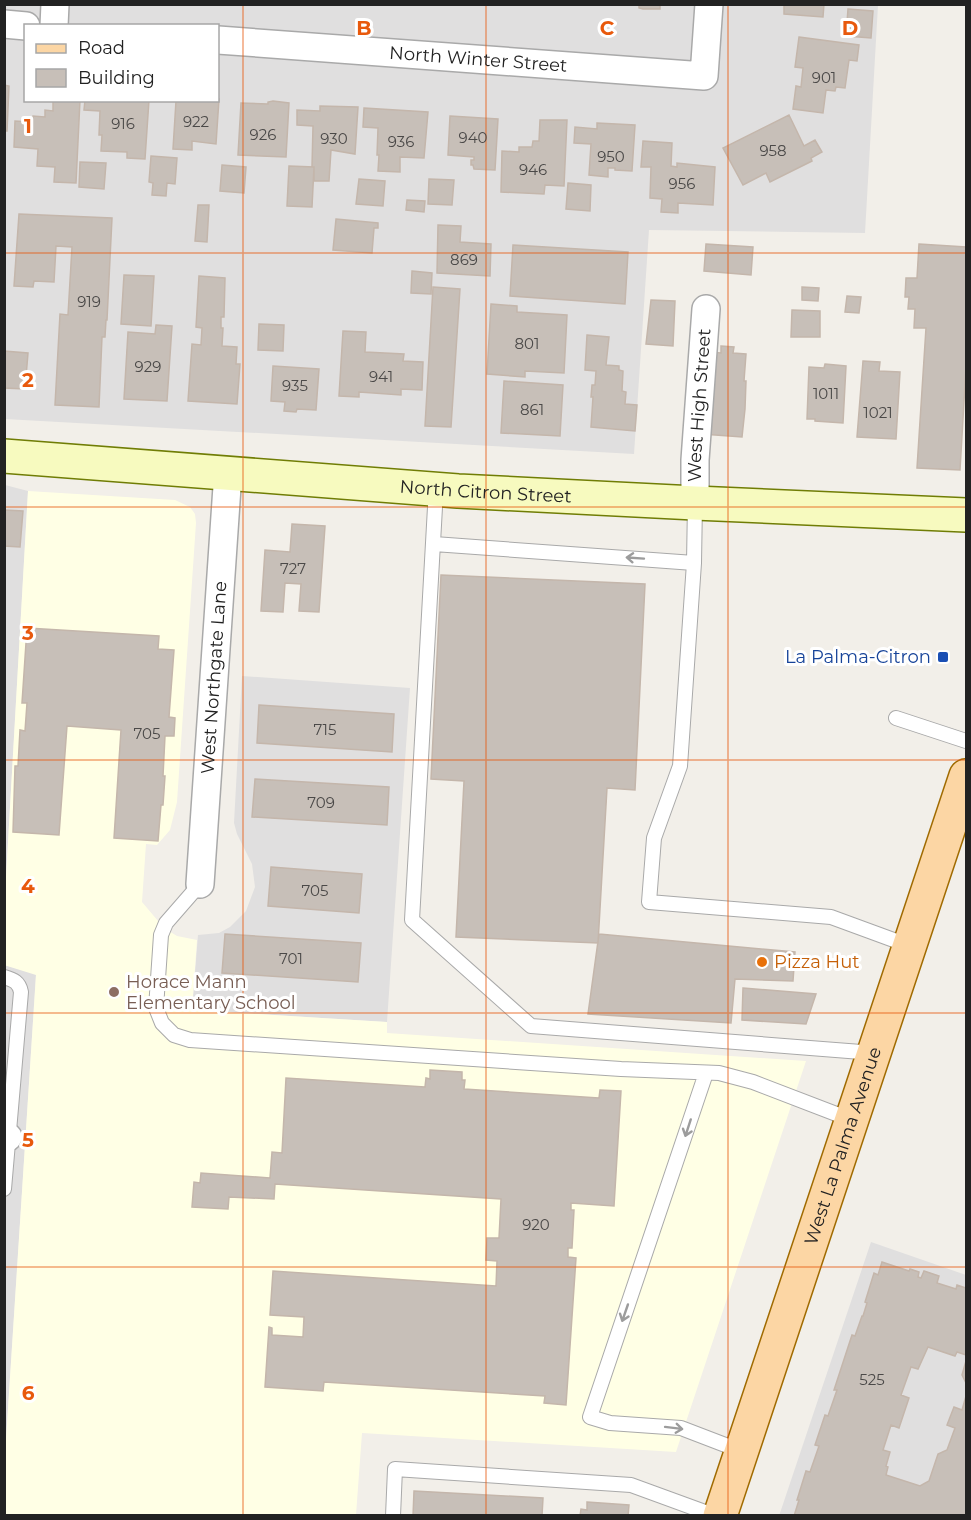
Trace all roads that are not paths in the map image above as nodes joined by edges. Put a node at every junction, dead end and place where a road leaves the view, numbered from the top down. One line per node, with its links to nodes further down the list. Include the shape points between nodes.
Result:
1 (55, 4): 4 (street)
2 (709, 4): 6 (street, North Winter Street, via 705,75)
3 (4, 24): 5 (street)
4 (54, 24)
5 (24, 26)
6 (219, 40)
7 (706, 309): 11 (street, West High Street)
8 (4, 456): 9 (street, North Citron Street)
9 (228, 472): 10 (street, North Citron Street); 18 (street, West Northgate Lane)
10 (436, 489): 11 (street, North Citron Street); 13 (lane)
11 (695, 503): 12 (street, North Citron Street); 14 (lane)
12 (966, 515)
13 (434, 544): 14 (lane, one-way to 13); 21 (lane, via 412,920 531,1026)
14 (694, 563): 19 (lane, via 680,766 654,838 649,902 831,917)
15 (896, 718): 16 (lane)
16 (966, 741)
17 (963, 797): 19 (main road, West La Palma Avenue)
18 (200, 884): 22 (lane, via 166,923 161,935 156,1008 162,1023 174,1035 202,1041)
19 (910, 946): 21 (main road, West La Palma Avenue)
20 (4, 977): 24 (lane, via 20,985 21,992)
21 (874, 1053): 23 (main road, West La Palma Avenue)
22 (706, 1073): 23 (lane, via 753,1082); 26 (lane, one-way to 26, via 590,1417 610,1423 681,1428)
23 (852, 1120): 26 (main road, West La Palma Avenue)
24 (6, 1137): 25 (lane)
25 (4, 1189)
26 (741, 1451): 28 (main road, West La Palma Avenue)
27 (393, 1515): 28 (lane, via 395,1469 631,1485)
28 (718, 1515)

